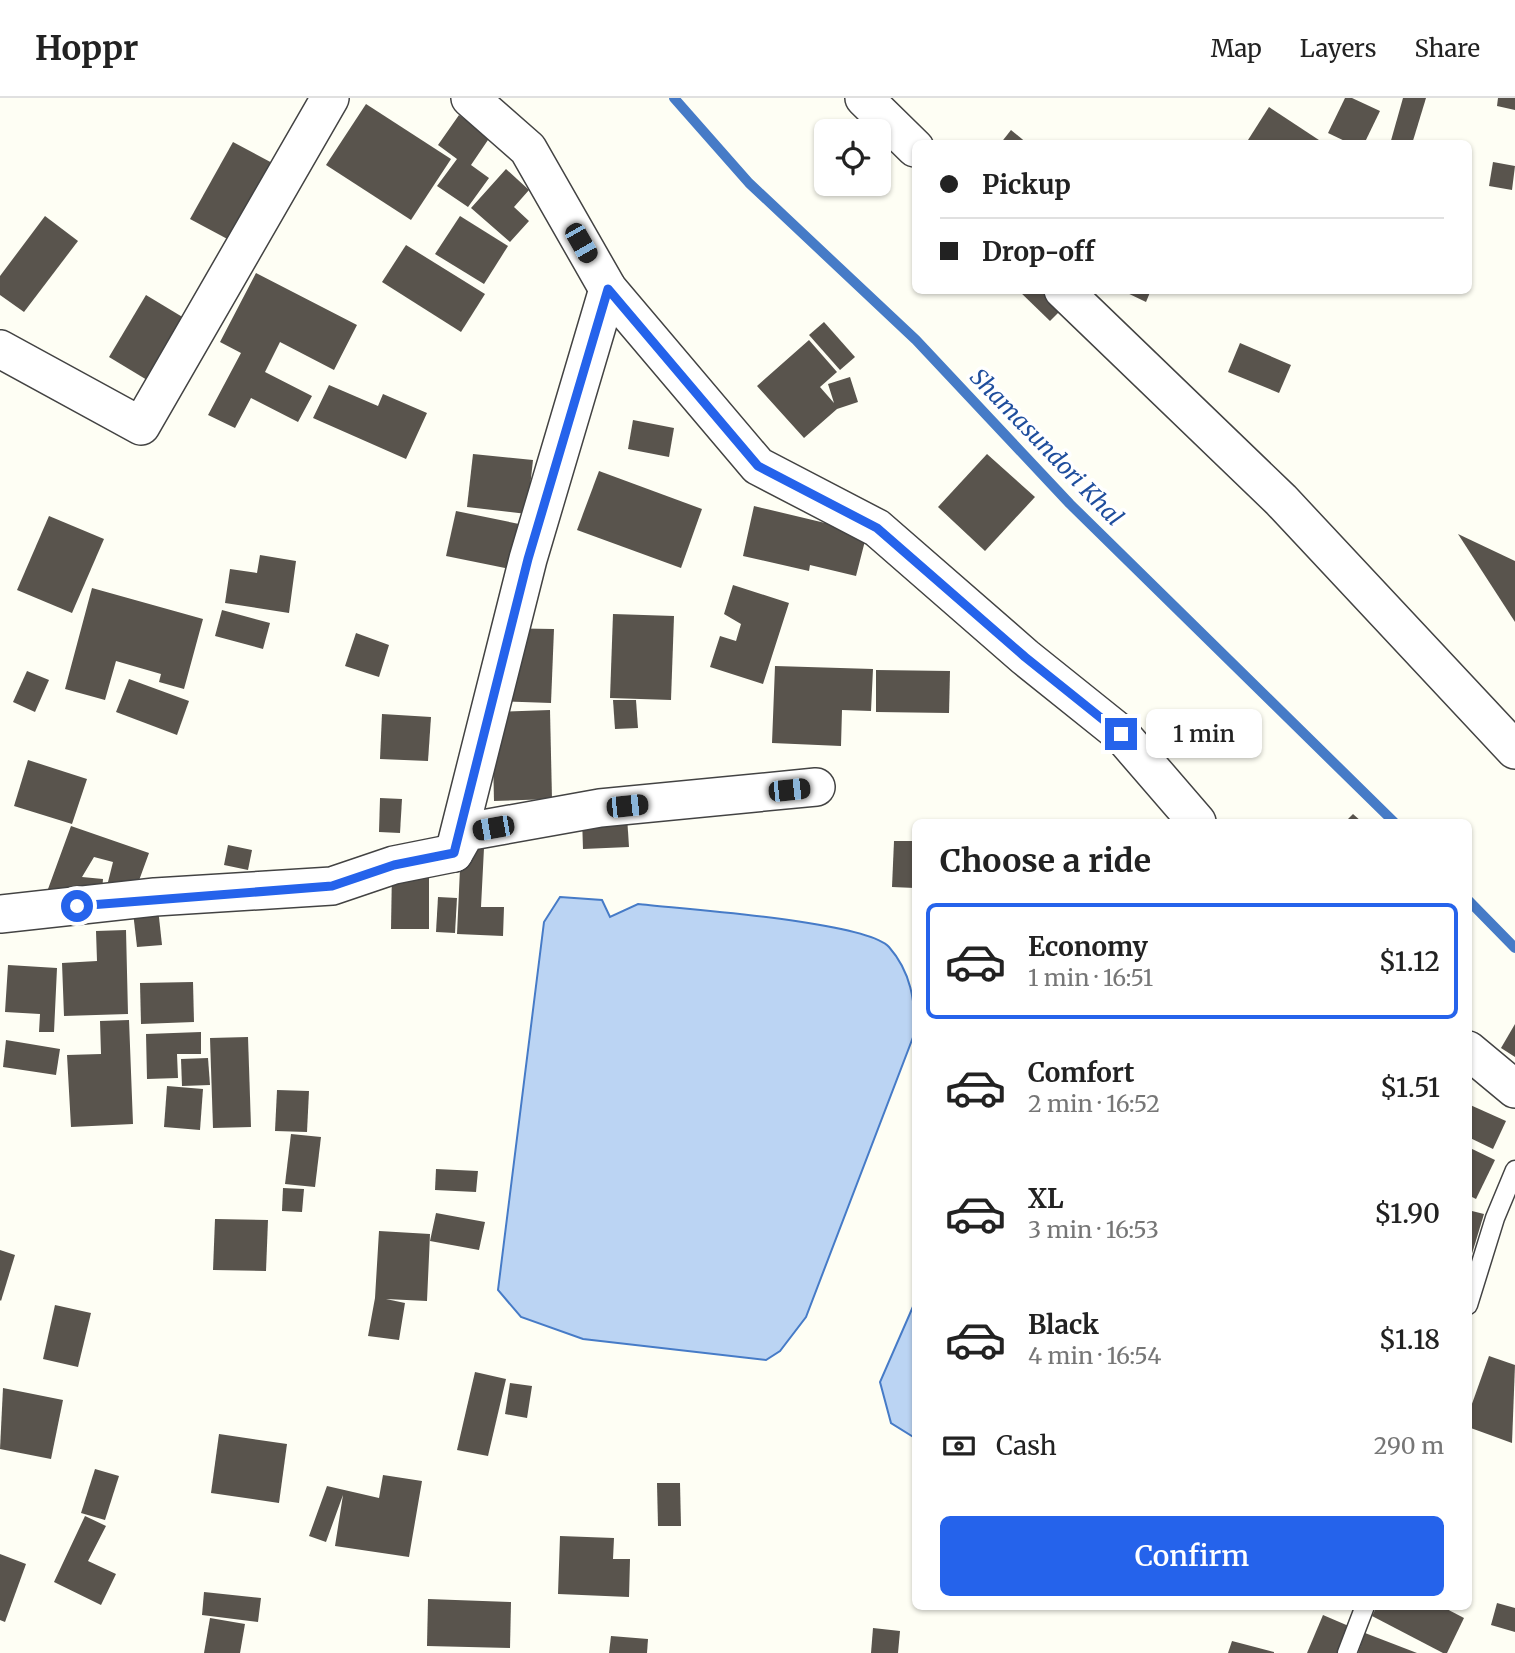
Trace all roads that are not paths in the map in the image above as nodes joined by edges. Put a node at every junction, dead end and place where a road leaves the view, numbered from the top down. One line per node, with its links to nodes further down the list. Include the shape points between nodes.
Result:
1 (330, 98): 7 (street, via 141,426)
2 (470, 98): 5 (street, via 528,149)
3 (864, 98): 4 (street)
4 (912, 145)
5 (608, 289): 10 (street, via 758,466 877,528 1121,734); 11 (street, via 528,559)
6 (1067, 294): 8 (street, via 1281,500)
7 (0, 349)
8 (1515, 750)
9 (816, 787): 11 (street, via 600,808 466,832)
10 (1194, 819)
11 (454, 853): 12 (street, via 394,865 332,886 155,897)
12 (0, 914)
13 (1472, 1053): 14 (street)
14 (1515, 1089)
15 (1515, 1170): 16 (lane)
16 (1472, 1292)
17 (1363, 1610): 18 (lane)
18 (1347, 1653)

